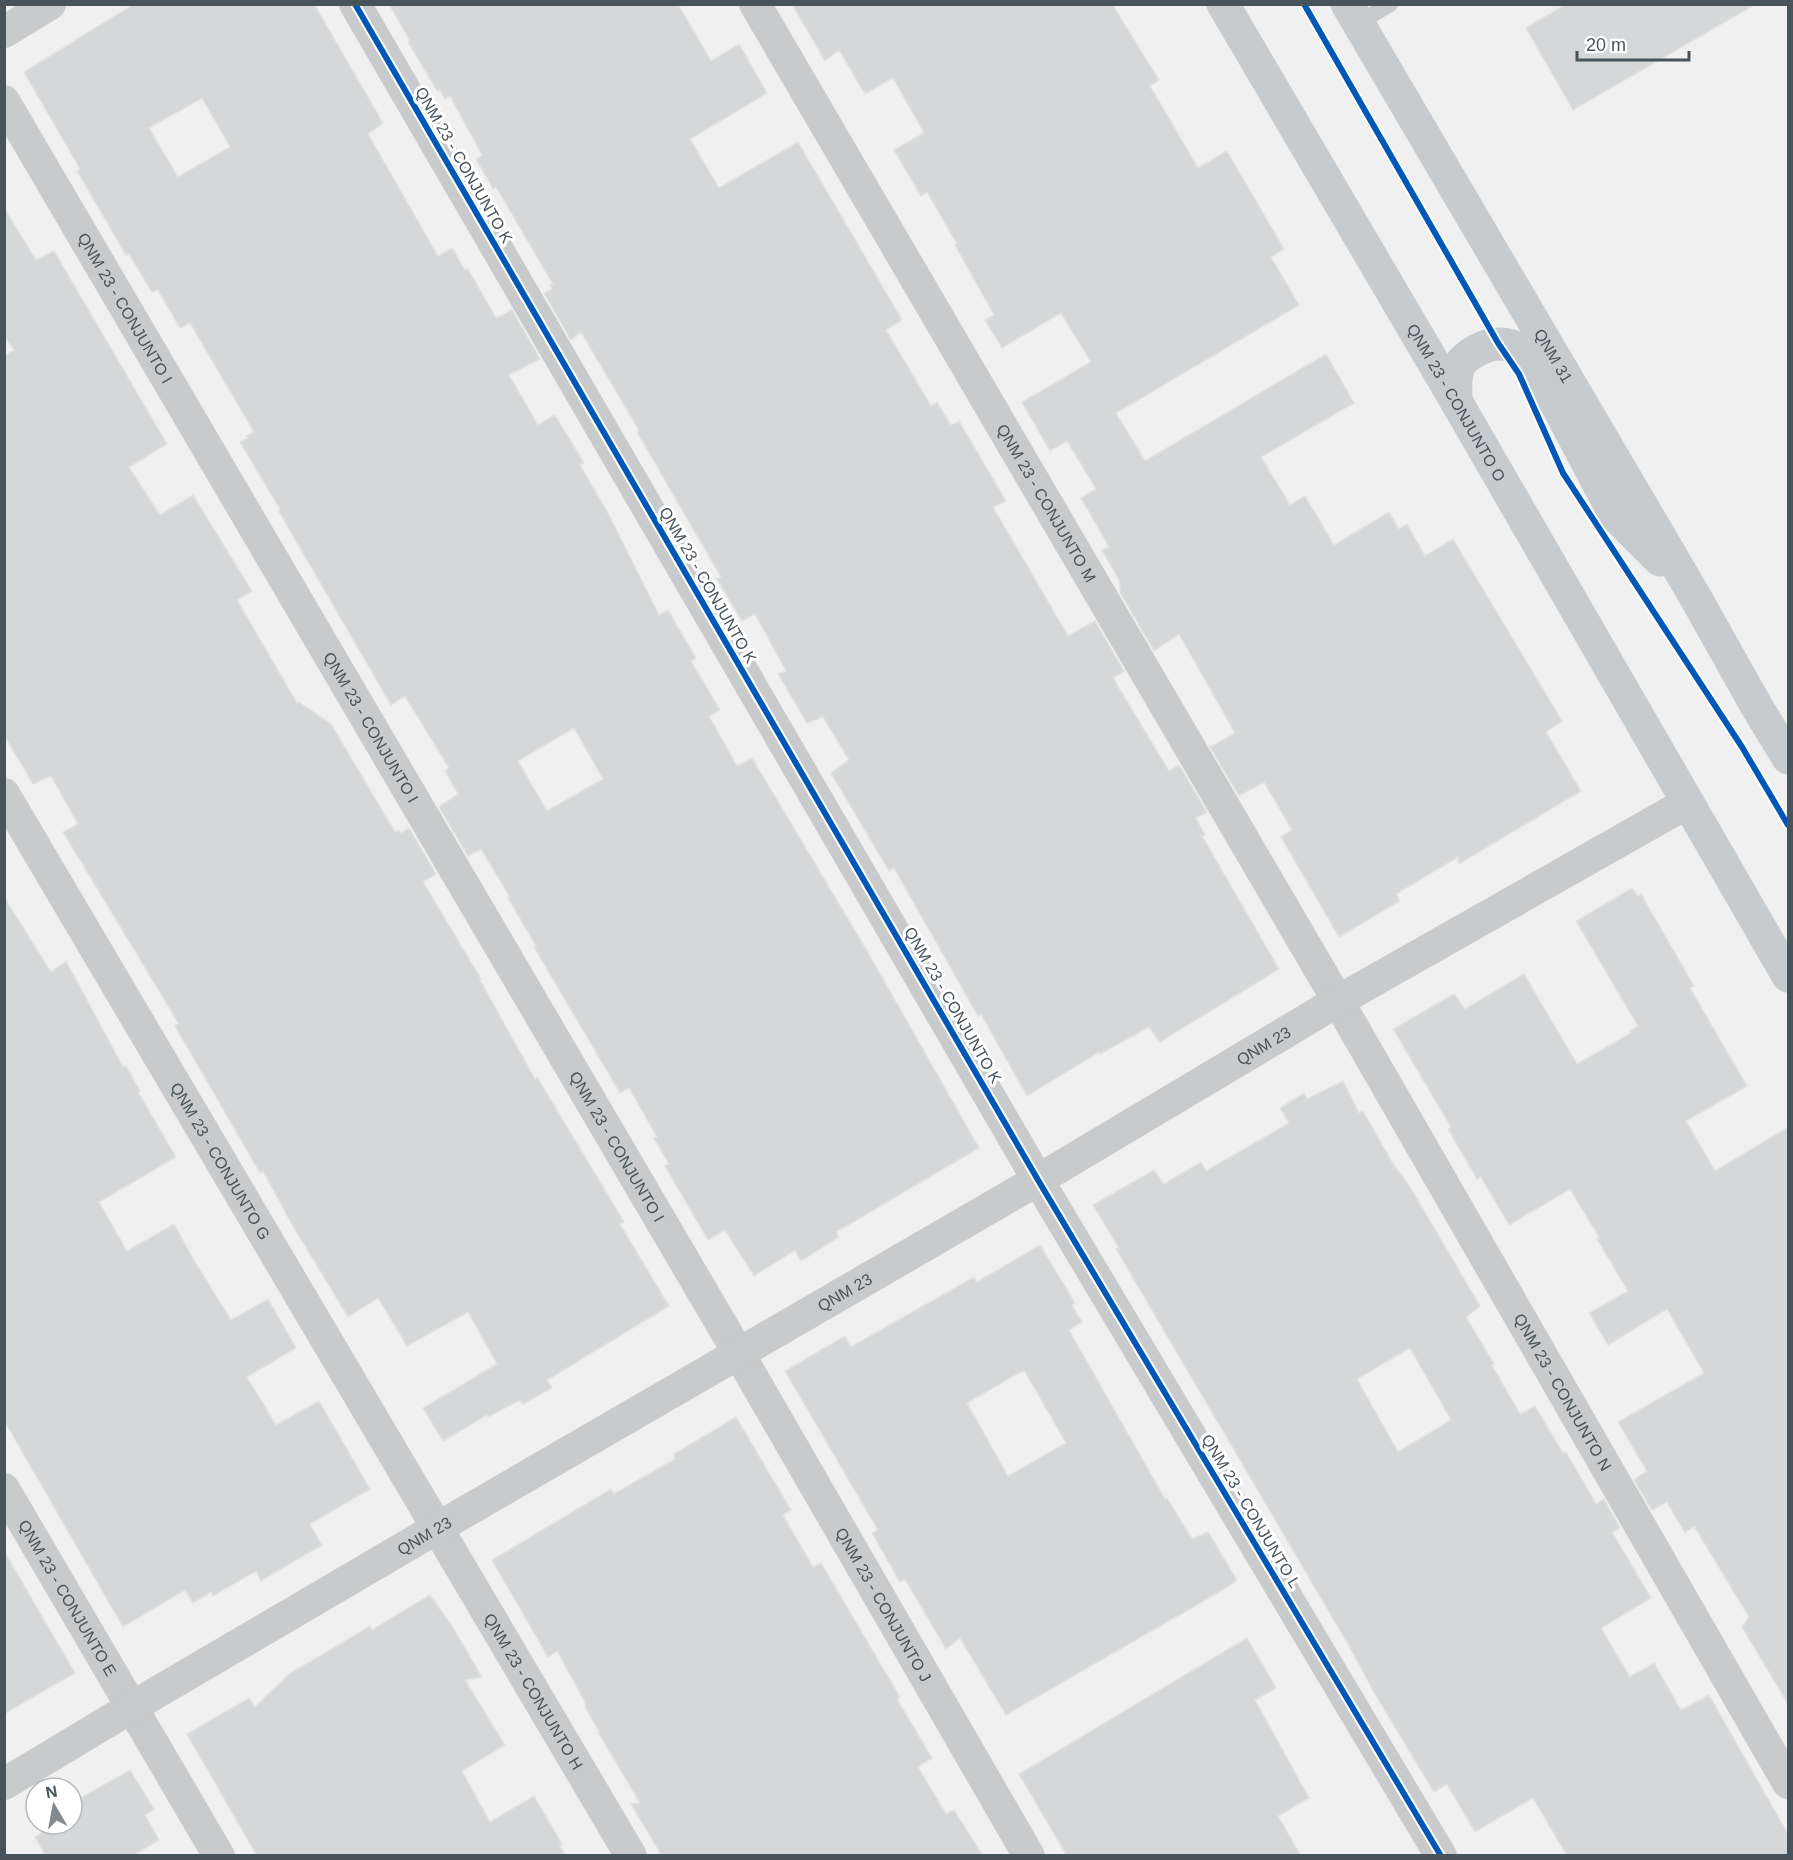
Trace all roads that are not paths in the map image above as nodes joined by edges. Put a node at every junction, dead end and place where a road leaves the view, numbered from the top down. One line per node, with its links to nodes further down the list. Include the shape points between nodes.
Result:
1 (50, 4): 7 (street)
2 (356, 4): 18 (street, QNM 23 - CONJUNTO K)
3 (755, 4): 17 (street, QNM 23 - CONJUNTO M)
4 (1223, 4): 9 (main road, QNM 23 - CONJUNTO O)
5 (1390, 4): 6 (lane)
6 (1352, 14): 10 (main road, QNM 31)
7 (4, 32)
8 (4, 101): 19 (street, QNM 23 - CONJUNTO I)
9 (1456, 400): 10 (main road, via 1455,379 1462,361 1485,346 1498,343 1522,349 1532,358 1615,515); 13 (main road, QNM 23 - CONJUNTO O)
10 (1693, 593): 11 (main road, QNM 31)
11 (1788, 755)
12 (4, 794): 21 (street, QNM 23 - CONJUNTO G)
13 (1687, 803): 14 (main road, QNM 23 - CONJUNTO O); 17 (street, QNM 23)
14 (1750, 910): 15 (main road); 16 (main road, QNM 23 - CONJUNTO O)
15 (1788, 936)
16 (1788, 976)
17 (1338, 1001): 18 (street, QNM 23); 23 (street, QNM 23 - CONJUNTO N)
18 (1038, 1179): 19 (street, QNM 23); 28 (street, QNM 23 - CONJUNTO L)
19 (739, 1354): 21 (street, QNM 23); 27 (street, QNM 23 - CONJUNTO J)
20 (4, 1488): 22 (street, QNM 23 - CONJUNTO E)
21 (439, 1527): 22 (street, QNM 23); 26 (street, QNM 23 - CONJUNTO H)
22 (132, 1707): 24 (street, QNM 23); 25 (street, QNM 23 - CONJUNTO E)
23 (1788, 1783)
24 (4, 1784)
25 (219, 1856)
26 (631, 1856)
27 (1029, 1856)
28 (1441, 1856)

